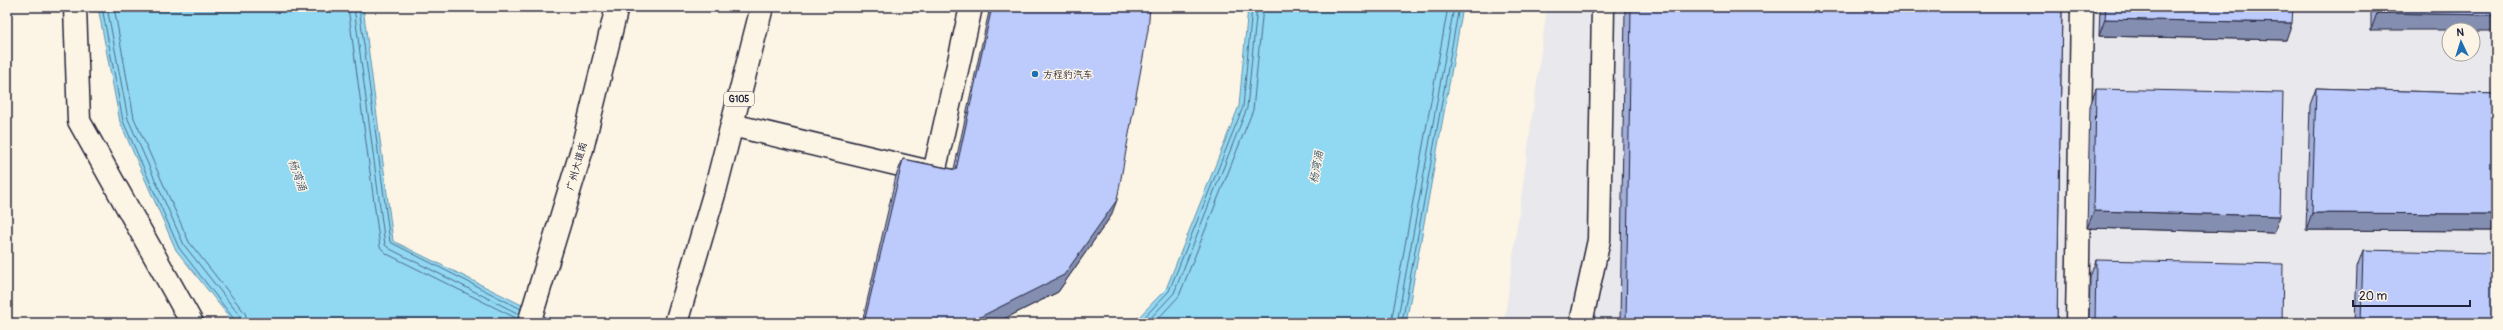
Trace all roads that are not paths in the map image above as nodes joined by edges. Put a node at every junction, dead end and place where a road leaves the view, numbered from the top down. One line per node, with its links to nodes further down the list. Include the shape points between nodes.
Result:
1 (75, 7): 8 (main road, via 79,121)
2 (617, 7): 9 (main road, 广州大道南, via 582,150)
3 (762, 7): 7 (main road, G105)
4 (971, 7): 7 (main road, via 934,173)
5 (1604, 7): 11 (main road, via 1599,240)
6 (2082, 7): 12 (main road)
7 (732, 125): 10 (main road, G105)
8 (192, 323)
9 (529, 323)
10 (676, 323)
11 (1581, 323)
12 (2077, 323)

